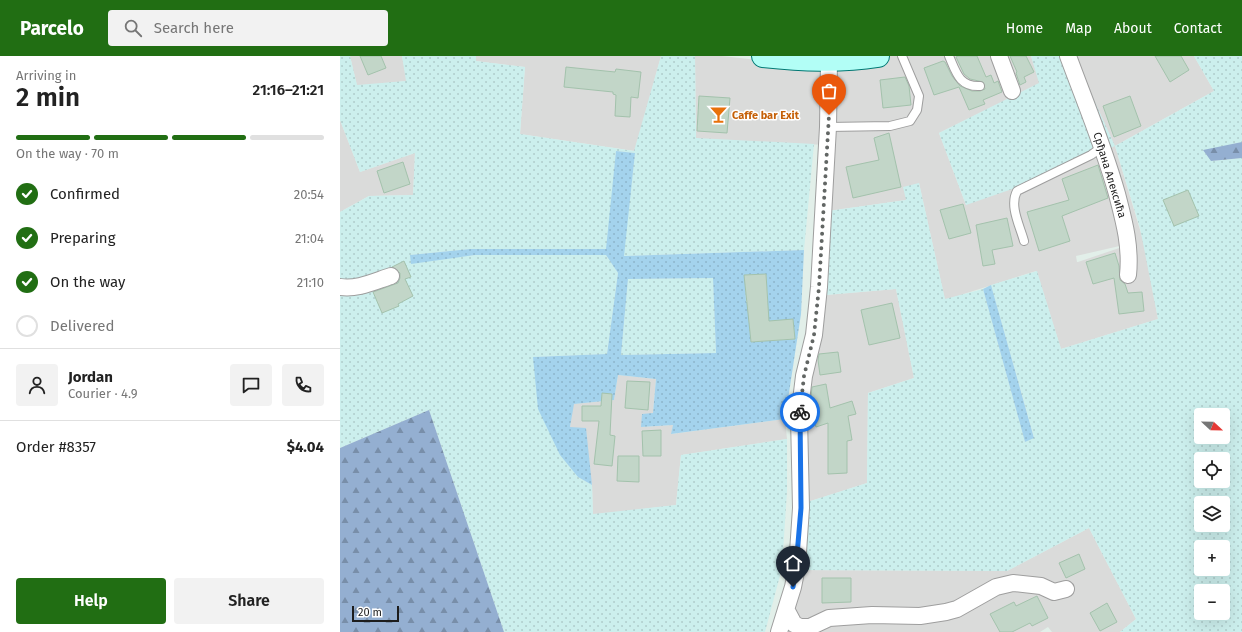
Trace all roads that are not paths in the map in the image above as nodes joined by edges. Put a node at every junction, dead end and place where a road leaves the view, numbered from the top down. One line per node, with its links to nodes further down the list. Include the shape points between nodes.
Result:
1 (763, 56): 7 (street)
2 (878, 56): 7 (street)
3 (902, 56): 10 (lane, via 919,96 918,110 910,121 890,126)
4 (949, 56): 8 (lane, via 963,83 970,87)
5 (999, 56): 9 (street)
6 (1068, 56): 11 (street, Срђана Алексића)
7 (829, 60): 10 (street)
8 (980, 86)
9 (1012, 91)
10 (828, 127): 17 (street, via 814,335 804,376 799,417 801,495 796,567)
11 (1102, 147): 12 (lane, via 1091,155 1017,191 1012,199); 13 (street, Срђана Алексића, via 1127,234)
12 (1024, 241)
13 (1128, 274)
14 (391, 276): 15 (street, via 359,287)
15 (340, 287)
16 (1066, 589): 17 (street, via 1054,592 1041,586 1013,583 996,587 957,609 946,612 920,616 872,615 829,618 810,627 794,624)
17 (786, 609): 18 (street)
18 (779, 632)

